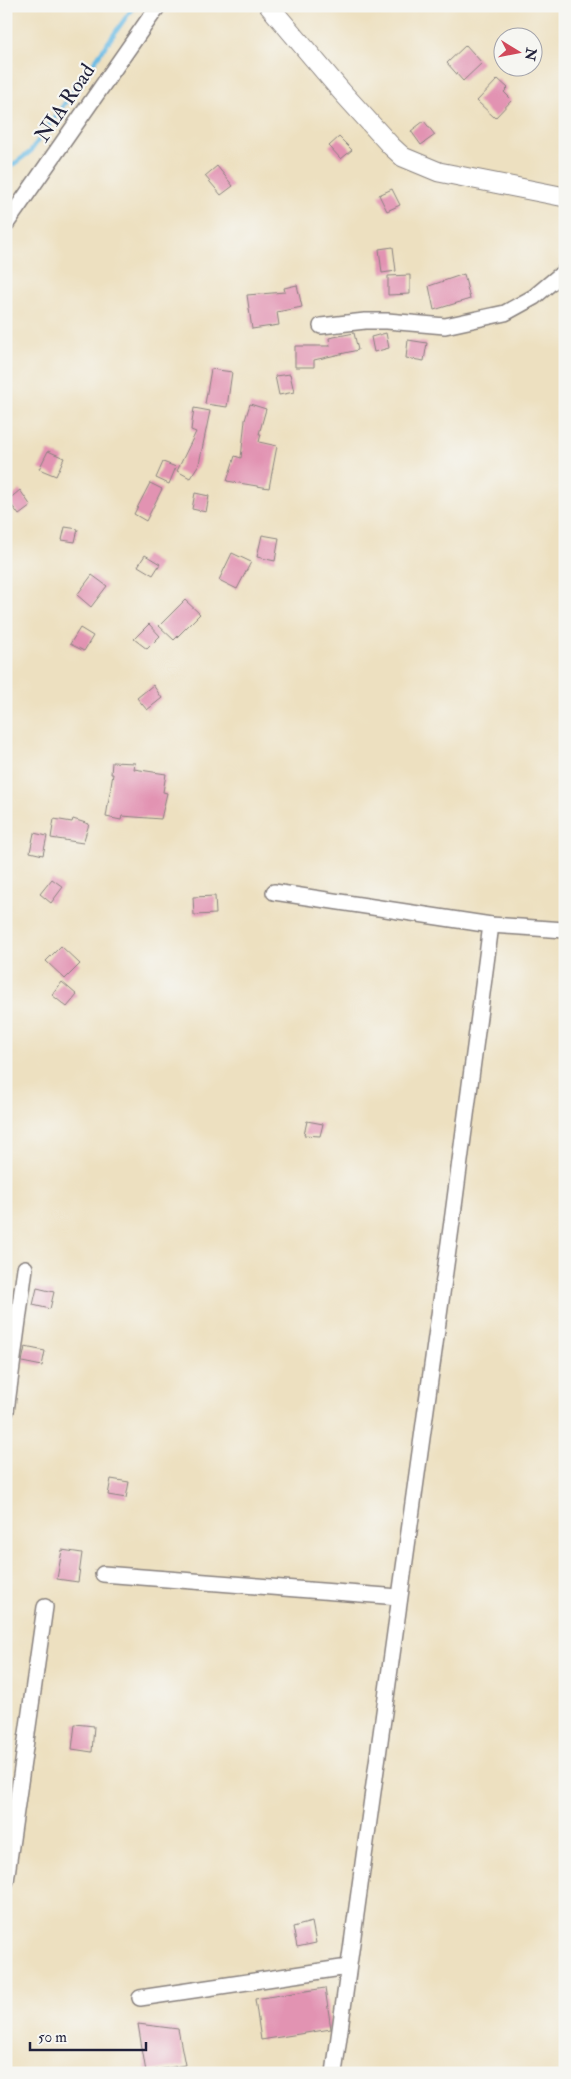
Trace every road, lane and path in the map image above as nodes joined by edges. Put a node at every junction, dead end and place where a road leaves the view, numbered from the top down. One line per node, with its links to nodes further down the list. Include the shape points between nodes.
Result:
1 (158, 6): 4 (street, NIA Road)
2 (269, 6): 3 (street, via 342,92 404,156 439,172)
3 (565, 198)
4 (6, 224)
5 (565, 271): 6 (street, via 534,297 505,313 445,326 365,321)
6 (321, 326)
7 (274, 892): 8 (street)
8 (491, 925): 9 (street); 13 (street)
9 (565, 930)
10 (25, 1268): 11 (street)
11 (6, 1411)
12 (103, 1574): 13 (street)
13 (400, 1597): 16 (street)
14 (45, 1607): 15 (street)
15 (6, 1880)
16 (348, 1967): 17 (street); 18 (street)
17 (140, 1998)
18 (334, 2073)

